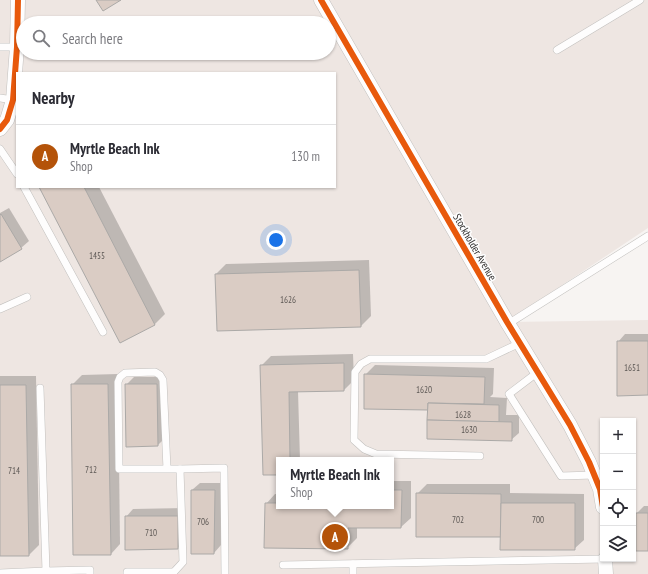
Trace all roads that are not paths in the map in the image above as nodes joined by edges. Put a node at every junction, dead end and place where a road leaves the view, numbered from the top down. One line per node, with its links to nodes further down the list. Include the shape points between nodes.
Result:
1 (18, 0): 4 (street)
2 (321, 0): 5 (street, Stockholder Avenue)
3 (640, 0): 9 (lane)
4 (18, 16)
5 (330, 16)
6 (336, 26): 19 (street, Stockholder Avenue)
7 (0, 47): 8 (lane)
8 (16, 47)
9 (557, 50)
10 (16, 52): 11 (street)
11 (6, 99): 12 (street, via 8,120)
12 (0, 129)
13 (0, 149): 14 (lane)
14 (16, 171)
15 (25, 188): 20 (lane)
16 (648, 236): 19 (lane)
17 (27, 297): 18 (lane)
18 (0, 309)
19 (508, 324): 21 (street, Stockholder Avenue)
20 (103, 332)
21 (520, 343): 22 (street, Stockholder Avenue); 24 (lane, via 486,359 370,359 361,364 355,372 354,440 364,449 376,454)
22 (538, 372): 27 (street, Stockholder Avenue, via 570,425); 27 (lane, via 509,394 561,476)
23 (40, 388): 34 (lane)
24 (480, 456)
25 (167, 469): 25 (lane, via 119,469 118,382 125,373 155,372 163,380); 26 (lane)
26 (180, 469): 37 (lane, via 183,562); 38 (lane, via 224,468)
27 (594, 475): 28 (street, Stockholder Avenue)
28 (600, 490)
29 (600, 559): 31 (lane)
30 (605, 562): 40 (street)
31 (353, 564): 32 (lane); 39 (lane)
32 (283, 566)
33 (0, 573): 34 (lane)
34 (46, 573): 35 (lane, via 90,570)
35 (90, 574)
36 (127, 574): 37 (lane)
37 (172, 574)
38 (225, 574)
39 (353, 574)
40 (606, 574)

